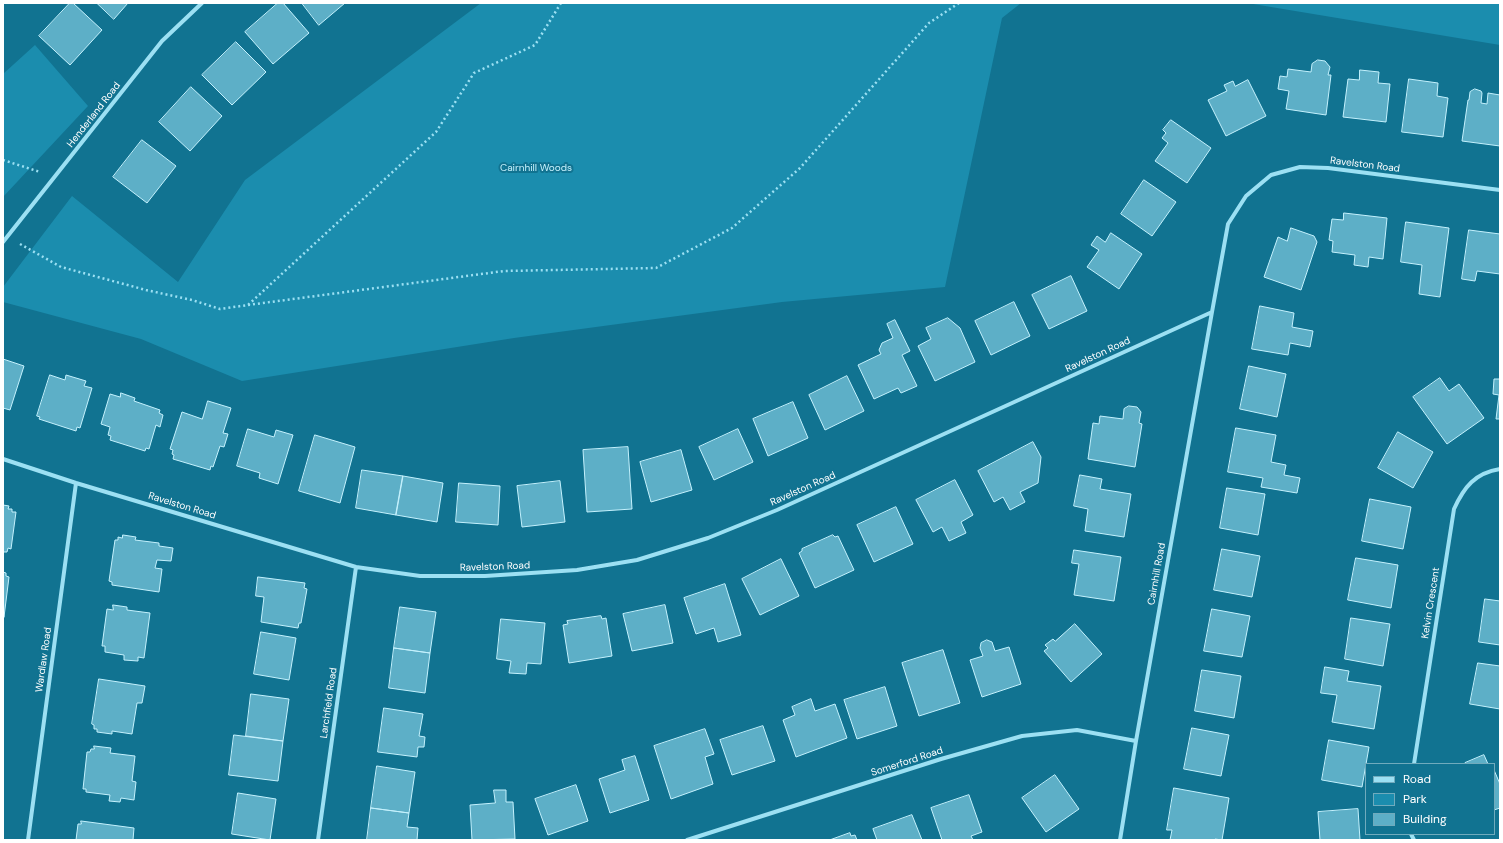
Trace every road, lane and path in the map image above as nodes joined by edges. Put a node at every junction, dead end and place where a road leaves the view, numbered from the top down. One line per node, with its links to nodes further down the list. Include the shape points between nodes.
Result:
1 (202, 3): 5 (street, Henderland Road, via 162,41)
2 (561, 3): 9 (path, via 535,45 474,73 436,132)
3 (959, 3): 9 (path, via 929,23 800,168 732,228 656,268 504,271)
4 (3, 160): 5 (path)
5 (56, 176): 7 (street, Henderland Road)
6 (1500, 190): 10 (street, Ravelston Road, via 1328,168 1300,167 1271,175 1246,196 1228,224)
7 (7, 237): 8 (street, Henderland Road); 9 (path, via 68,269 220,309)
8 (3, 242)
9 (248, 305)
10 (1212, 312): 14 (street, Ravelston Road, via 777,510 708,538 644,558 577,570 486,576 420,576); 15 (street, Cairnhill Road)
11 (3, 459): 13 (street, Ravelston Road)
12 (1500, 469): 16 (street, Kelvin Crescent, via 1489,471 1472,482 1461,494 1454,509)
13 (76, 483): 14 (street, Ravelston Road); 17 (street, Wardlaw Road)
14 (356, 567): 18 (street, Larchfield Road)
15 (1136, 741): 19 (street, Somerford Road, via 1077,730 1022,736 941,759); 20 (street, Cairnhill Road)
16 (1414, 763)
17 (28, 840)
18 (318, 840)
19 (687, 840)
20 (1120, 840)

